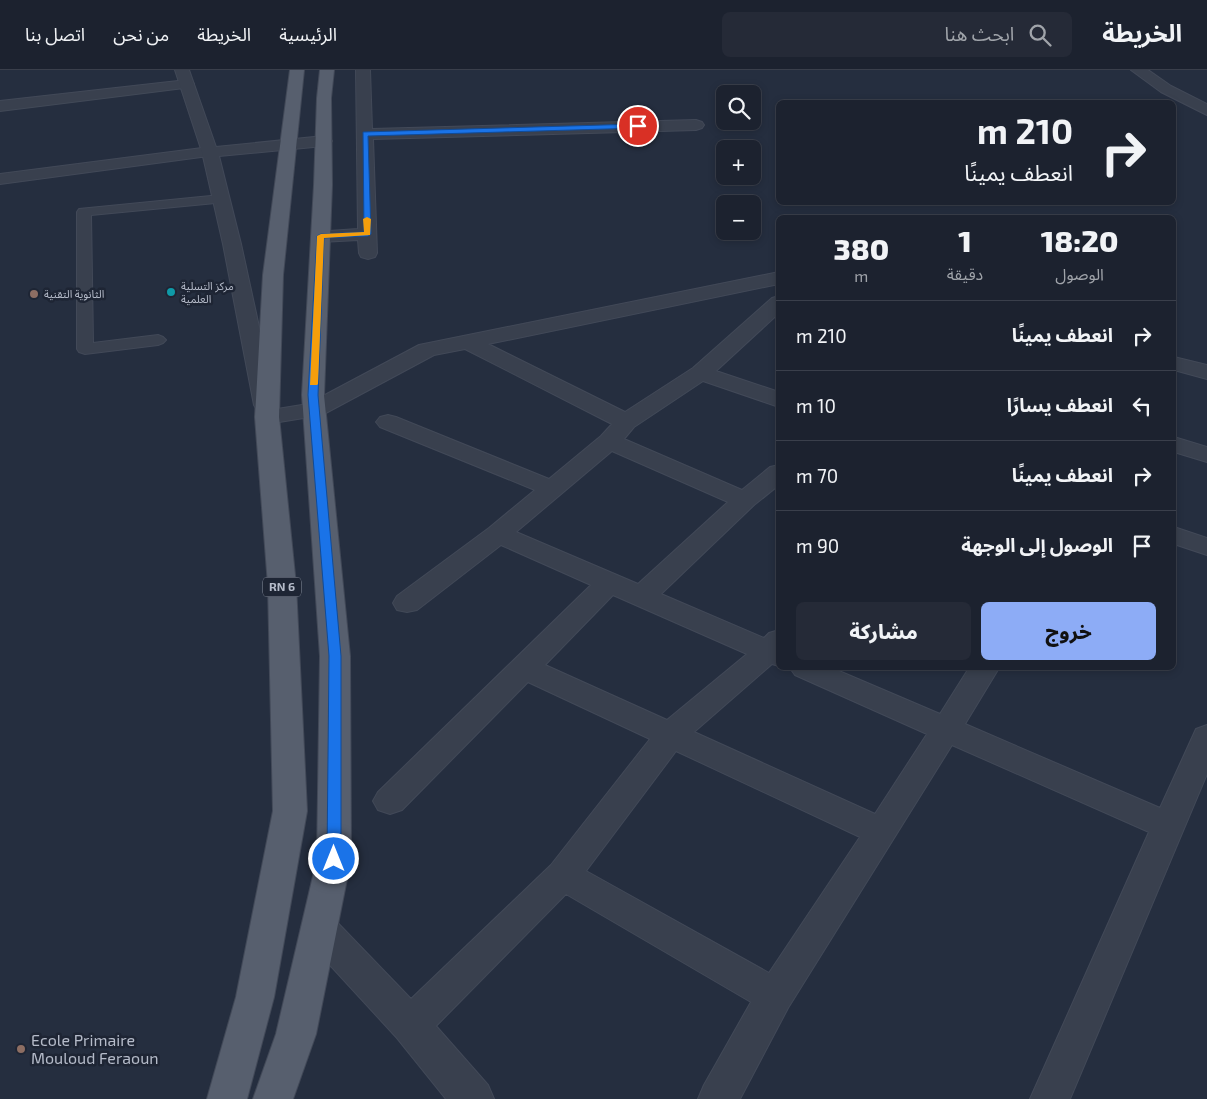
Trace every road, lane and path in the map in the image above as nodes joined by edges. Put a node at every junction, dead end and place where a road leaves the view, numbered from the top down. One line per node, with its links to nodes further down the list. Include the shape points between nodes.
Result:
1 (297, 70): 11 (main road, RN 6)
2 (327, 70): 10 (main road)
3 (363, 70): 9 (street)
4 (1138, 70): 7 (street)
5 (185, 77): 6 (street); 12 (street)
6 (0, 106)
7 (1207, 110)
8 (696, 125): 9 (street)
9 (365, 134): 15 (street)
10 (324, 141): 11 (street); 16 (main road)
11 (287, 145): 12 (street); 27 (main road, RN 6, via 273,275)
12 (210, 152): 13 (street); 14 (street)
13 (0, 179)
14 (222, 199): 20 (lane, via 84,212 85,349); 27 (street)
15 (368, 234): 16 (street); 17 (street)
16 (321, 236): 26 (main road)
17 (368, 254)
18 (776, 279): 21 (street)
19 (776, 307): 24 (street)
20 (158, 340)
21 (466, 341): 26 (street, via 427,350); 29 (street)
22 (1176, 364): 23 (street)
23 (1207, 372)
24 (701, 373): 25 (street); 29 (street)
25 (776, 399)
26 (314, 410): 27 (street); 53 (main road, via 335,656 334,859)
27 (268, 417): 56 (main road, RN 6, via 282,585 290,812 255,997)
28 (388, 422): 34 (street)
29 (626, 422): 30 (street)
30 (609, 441): 34 (street); 35 (street)
31 (1176, 445): 32 (street)
32 (1207, 454)
33 (776, 474): 35 (street)
34 (553, 489): 36 (street)
35 (745, 500): 40 (street)
36 (498, 534): 39 (street); 41 (street)
37 (1176, 536): 38 (street)
38 (1207, 547)
39 (610, 582): 40 (street); 43 (street)
40 (642, 596): 42 (street)
41 (407, 603)
42 (776, 649): 47 (street)
43 (524, 667): 47 (street); 49 (street)
44 (810, 670): 46 (street)
45 (983, 670): 46 (street)
46 (945, 730): 50 (street); 51 (street)
47 (671, 734): 51 (street); 52 (street)
48 (1207, 737): 50 (street)
49 (390, 801)
50 (1168, 826): 60 (street)
51 (882, 832): 54 (street)
52 (563, 875): 54 (street); 55 (street)
53 (319, 928): 55 (street); 57 (main road, via 296,1034)
54 (775, 996): 59 (street)
55 (411, 1024): 58 (street)
56 (227, 1099)
57 (274, 1099)
58 (474, 1099)
59 (718, 1099)
60 (1050, 1099)

